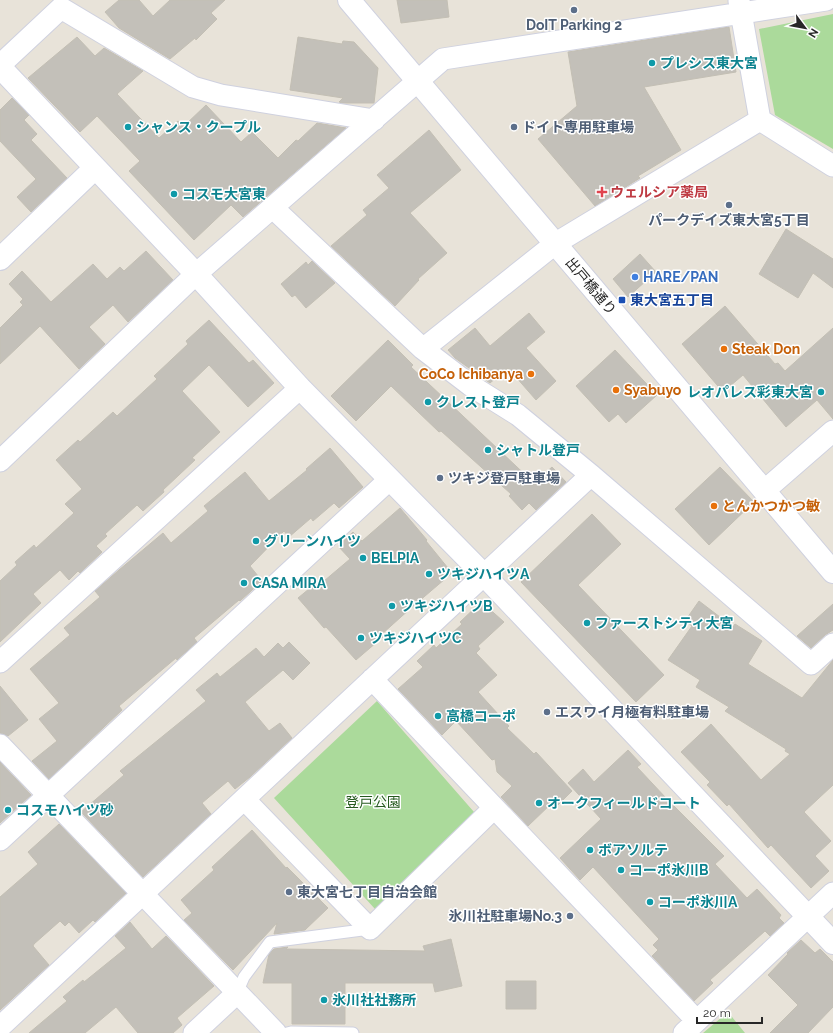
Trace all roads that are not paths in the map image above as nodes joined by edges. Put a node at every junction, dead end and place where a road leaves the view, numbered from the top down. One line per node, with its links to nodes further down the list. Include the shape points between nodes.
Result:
1 (349, 0): 5 (street, 出戸橋通り)
2 (826, 0): 3 (street)
3 (740, 7): 5 (street, via 443,59); 7 (street)
4 (0, 66): 6 (street, via 61,8 193,88 221,95); 9 (street)
5 (418, 82): 6 (street); 11 (street, 出戸橋通り)
6 (374, 120): 10 (street)
7 (760, 120): 8 (street); 11 (street)
8 (833, 166)
9 (95, 168): 12 (street); 13 (street)
10 (273, 208): 13 (street); 14 (street)
11 (556, 243): 14 (street); 20 (street, 出戸橋通り)
12 (0, 259)
13 (196, 274): 15 (street); 17 (street)
14 (423, 349): 18 (street, via 470,385 518,415)
15 (300, 388): 19 (street); 24 (street)
16 (833, 431): 20 (street)
17 (0, 461)
18 (591, 475): 22 (street); 23 (street, via 811,664)
19 (389, 480): 22 (street); 27 (street)
20 (764, 491): 21 (street, 出戸橋通り)
21 (833, 572)
22 (484, 575): 25 (street); 33 (street)
23 (833, 644)
24 (0, 662)
25 (372, 680): 28 (street); 29 (street)
26 (0, 745): 27 (street)
27 (48, 795): 30 (street); 32 (street)
28 (244, 799): 32 (street); 34 (street)
29 (494, 808): 34 (street); 38 (street)
30 (0, 840)
31 (833, 892): 33 (street)
32 (143, 894): 36 (street); 37 (street)
33 (807, 917): 35 (street); 38 (street)
34 (370, 929): 36 (lane, via 270,942 244,977)
35 (833, 943)
36 (237, 993): 39 (street); 40 (street)
37 (0, 1027)
38 (690, 1027)
39 (194, 1033)
40 (276, 1033)
41 (287, 1033): 42 (lane)
42 (353, 1033)

